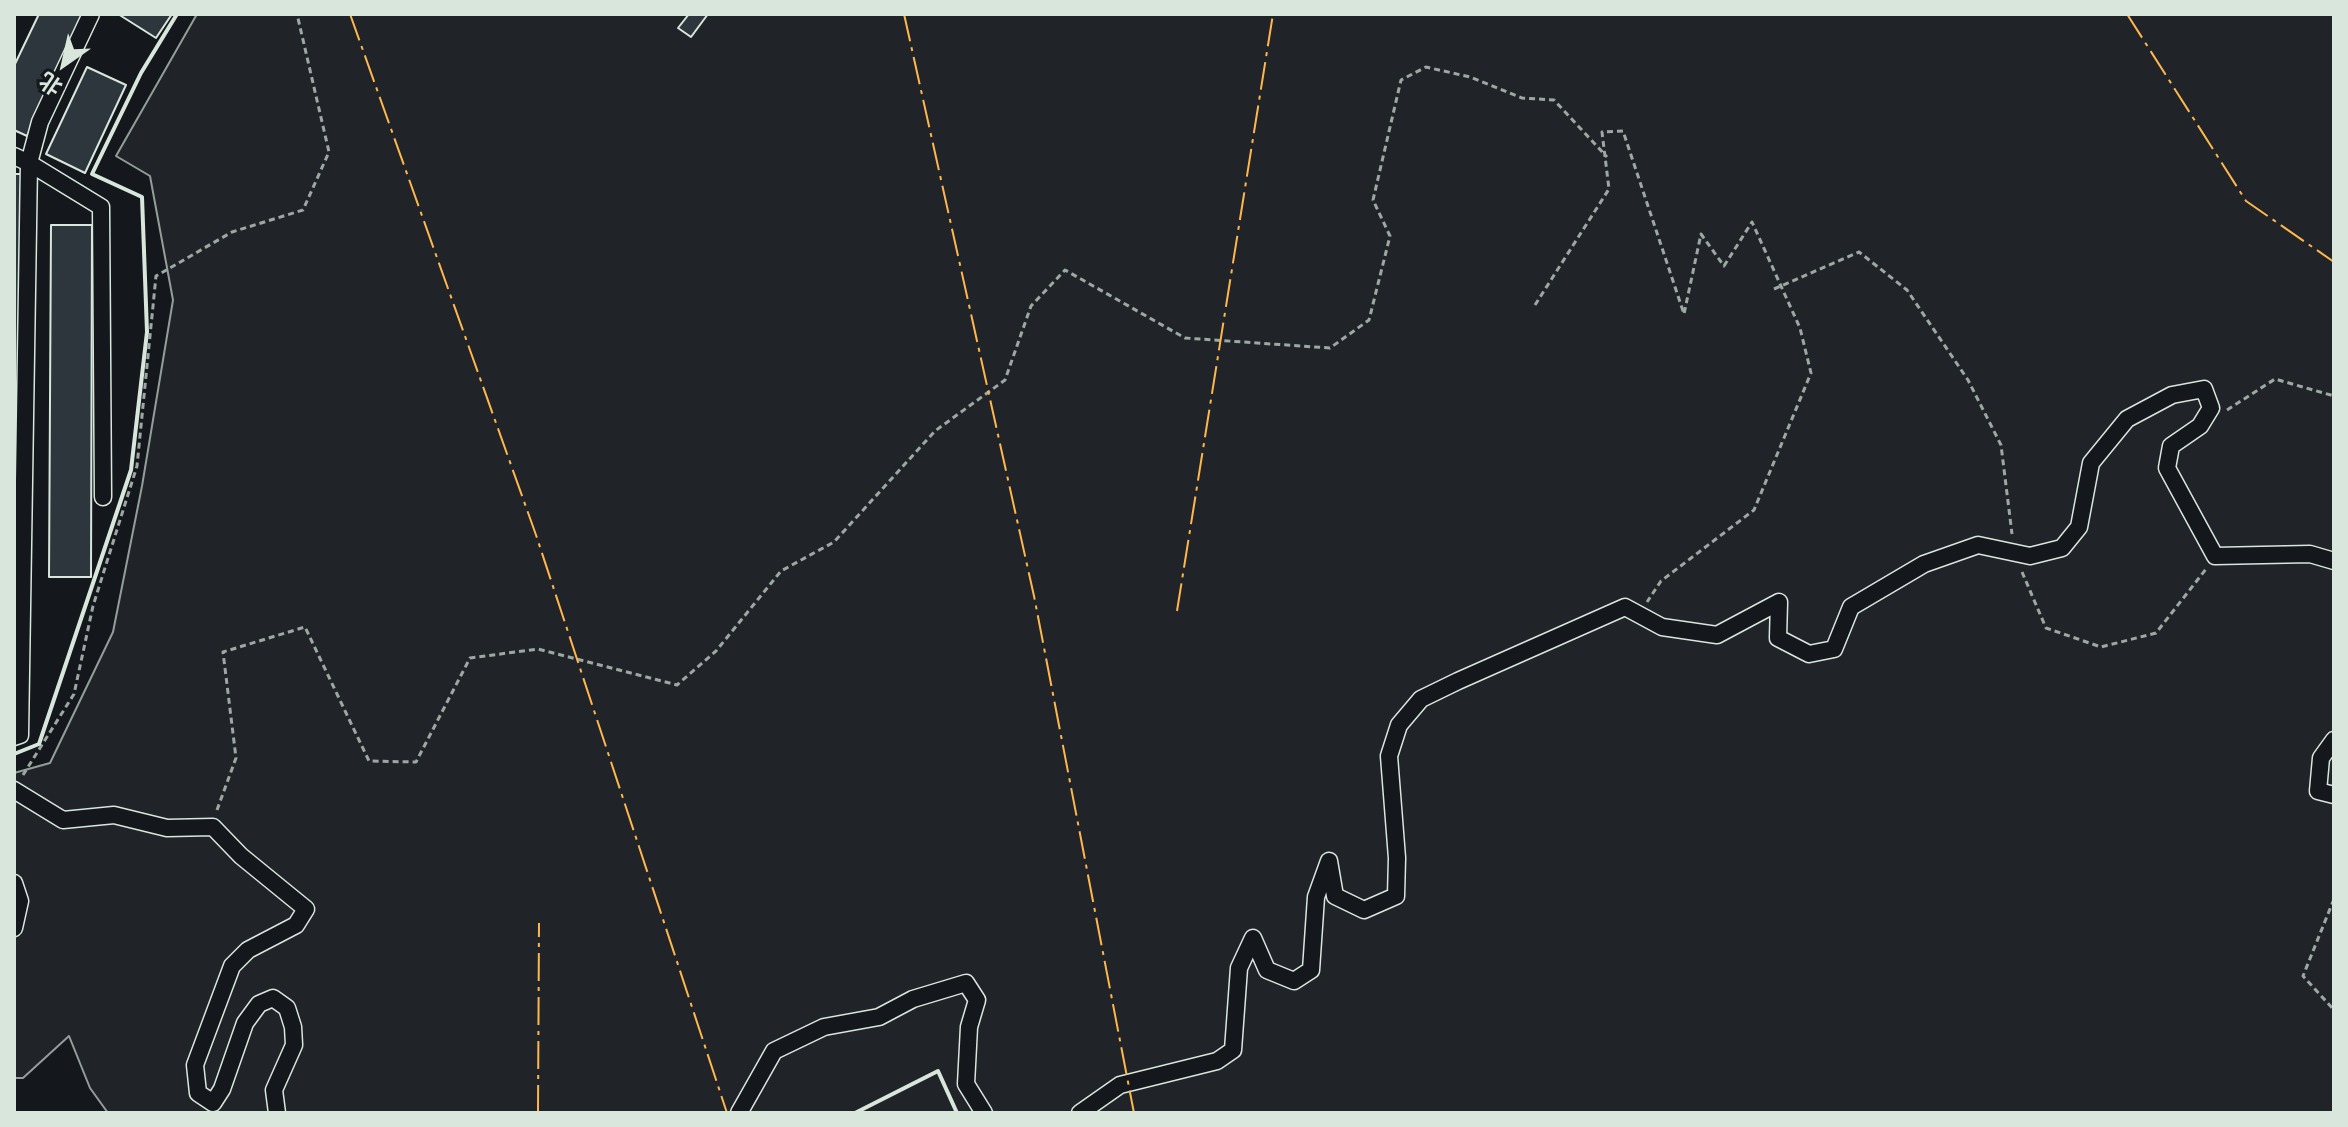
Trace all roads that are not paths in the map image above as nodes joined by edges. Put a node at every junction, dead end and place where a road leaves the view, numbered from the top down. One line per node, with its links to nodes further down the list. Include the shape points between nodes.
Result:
1 (91, 14): 2 (street)
2 (22, 160): 3 (street, via 101,207); 5 (street, via 20,735)
3 (103, 497)
4 (2334, 561): 14 (street, via 2310,554 2215,556 2167,468 2171,446 2200,426 2211,408 2204,389 2172,395 2127,419 2091,463 2079,527 2062,548 2030,556 1978,545 1924,564 1851,607 1834,649 1809,654 1778,638 1779,602 1717,635 1662,627 1625,607 1421,699 1399,725 1389,756 1396,896 1364,910 1335,896 1329,861 1316,897 1311,970 1294,981 1267,970 1253,938 1239,968 1233,1050 1217,1061 1120,1085)
5 (14, 737)
6 (2334, 740): 8 (street, via 2321,758 2318,791)
7 (18, 782): 11 (street, via 63,820 114,815 167,828 210,827 306,909 296,925 248,950 232,966 195,1065 198,1093 213,1103 245,1023 259,1004 273,998 287,1008 294,1036 274,1090)
8 (2334, 795)
9 (14, 883): 10 (street, via 20,901)
10 (14, 928)
11 (277, 1113)
12 (739, 1113): 13 (street, via 774,1051 824,1027 879,1017 913,999 966,983 977,1000 969,1027 966,1084)
13 (984, 1113)
14 (1080, 1113)

